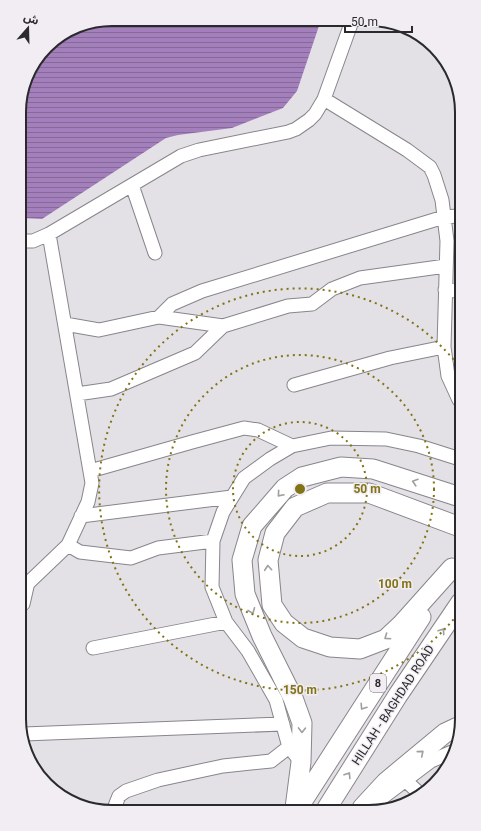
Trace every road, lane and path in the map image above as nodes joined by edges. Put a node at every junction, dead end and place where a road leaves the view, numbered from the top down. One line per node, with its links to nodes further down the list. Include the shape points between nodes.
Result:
1 (350, 26): 2 (street)
2 (324, 100): 3 (street, via 315,114 296,129 189,153); 5 (street, via 407,150 430,167 442,200)
3 (132, 185): 6 (street); 8 (street)
4 (455, 216): 5 (street)
5 (444, 217): 9 (street, via 447,241); 12 (street, via 202,291 172,304)
6 (49, 234): 7 (street); 13 (street)
7 (26, 241)
8 (154, 253)
9 (446, 266): 10 (street); 14 (street, via 360,278 332,289 312,304 288,306)
10 (445, 290): 11 (street); 15 (street)
11 (455, 291)
12 (159, 318): 13 (street, via 99,330); 14 (street)
13 (65, 324): 18 (street)
14 (222, 326): 18 (street, via 195,353 111,389)
15 (444, 347): 16 (street, via 390,358); 17 (street, via 448,376)
16 (294, 385)
17 (455, 391)
18 (77, 394): 21 (street)
19 (292, 446): 20 (street, via 331,438 386,439); 21 (street, via 258,430 244,428); 23 (street, via 244,478)
20 (455, 457)
21 (90, 471): 24 (street, via 92,483 88,502)
22 (455, 495): 39 (highway, one-way to 39, via 373,469 341,467 302,477 285,488 252,526 242,560 245,594 302,723)
23 (232, 497): 24 (street); 26 (street)
24 (81, 516): 27 (street)
25 (455, 525): 28 (highway, one-way to 25, via 392,634 360,649 330,647 303,638 284,623 272,605 268,560 275,533 295,507 327,493 369,493)
26 (212, 541): 27 (street, via 158,548 131,558 80,552); 32 (street, via 212,587)
27 (68, 545): 30 (street)
28 (455, 564)
29 (455, 565): 44 (highway, 8, one-way to 44)
30 (26, 585)
31 (455, 611): 45 (highway, HILLAH - BAGHDAD ROAD / 8, one-way to 31)
32 (226, 622): 33 (street); 34 (street, via 248,651 276,700)
33 (93, 648)
34 (283, 724): 36 (street); 37 (street)
35 (454, 729): 46 (highway, one-way to 35, via 386,782 445,733)
36 (28, 734)
37 (289, 747): 39 (street); 42 (street, via 271,760 223,766 158,780 126,791 119,796)
38 (447, 754): 40 (street, via 431,762)
39 (301, 762): 43 (highway)
40 (406, 781): 41 (street); 47 (street)
41 (416, 791)
42 (115, 805)
43 (296, 805)
44 (298, 805)
45 (329, 805)
46 (365, 805)
47 (373, 805)

